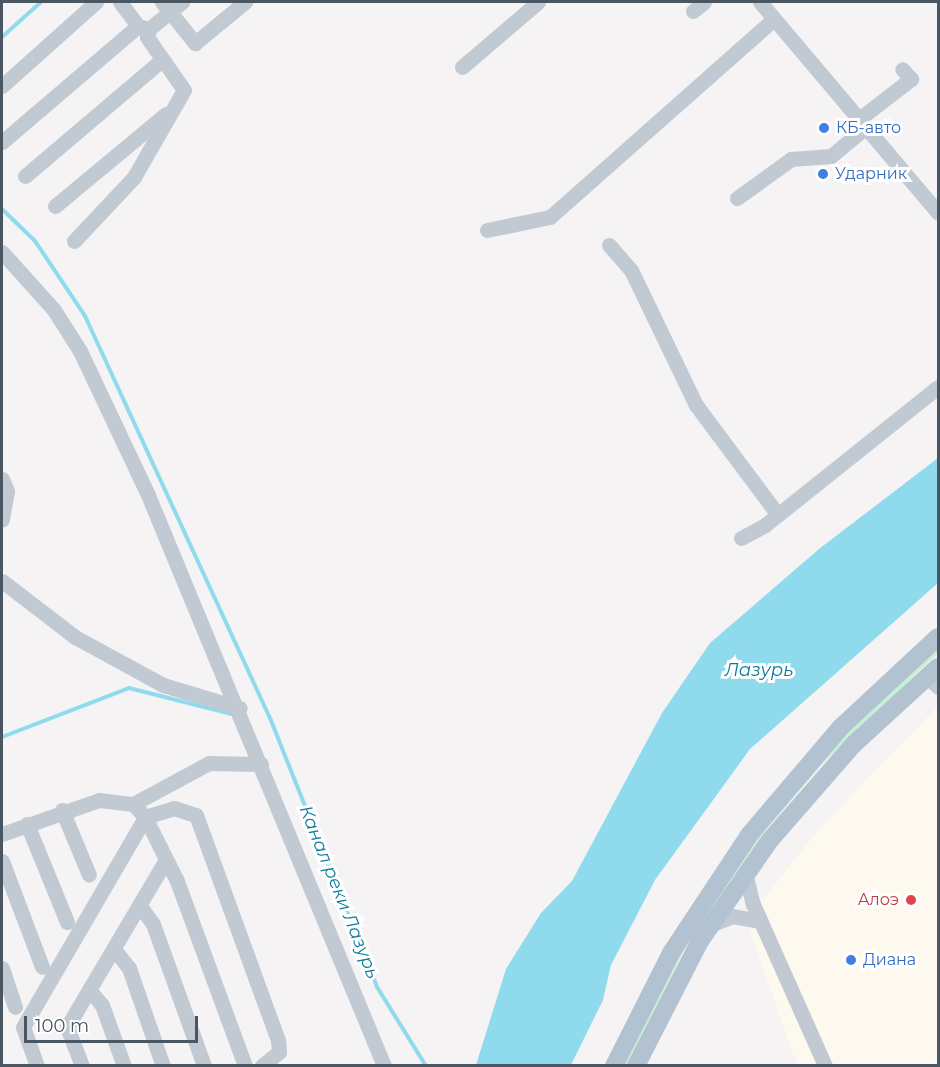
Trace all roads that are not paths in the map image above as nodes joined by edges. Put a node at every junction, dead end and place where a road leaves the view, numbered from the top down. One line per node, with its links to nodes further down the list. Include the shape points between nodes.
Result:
1 (96, 2): 13 (street)
2 (120, 2): 9 (street)
3 (182, 2): 7 (street)
4 (245, 2): 7 (street, via 195,43)
5 (538, 2): 11 (street)
6 (760, 2): 8 (street)
7 (166, 7): 9 (street)
8 (774, 19): 15 (street); 21 (street, via 550,217)
9 (143, 27): 10 (street); 16 (street)
10 (162, 60): 14 (street, via 182,83); 17 (street)
11 (462, 66)
12 (902, 69): 15 (street, via 911,79)
13 (2, 86)
14 (173, 109): 19 (street); 22 (street, via 134,177)
15 (862, 123): 18 (street, via 831,156 791,159); 20 (street)
16 (2, 142)
17 (25, 176)
18 (737, 198)
19 (56, 206)
20 (939, 213)
21 (487, 230)
22 (74, 241)
23 (609, 245): 27 (street, via 631,270 696,405)
24 (2, 252): 33 (street, via 54,310 80,351)
25 (939, 387): 27 (street)
26 (2, 479): 28 (street, via 7,491)
27 (778, 515): 29 (street)
28 (2, 520)
29 (741, 538)
30 (2, 580): 33 (street, via 75,637 163,685)
31 (939, 637): 61 (main road, via 834,735 743,843 671,953)
32 (935, 677): 42 (main road, via 839,759)
33 (240, 708): 34 (street)
34 (261, 764): 35 (street, via 209,763); 60 (street)
35 (133, 804): 36 (street, via 99,800); 37 (street)
36 (62, 810): 38 (street); 43 (street)
37 (145, 817): 41 (street); 53 (street, via 23,1027); 59 (street, via 174,808 196,815 278,1040 279,1052)
38 (27, 824): 39 (street); 45 (street)
39 (2, 834)
40 (2, 861): 49 (street)
41 (165, 861): 44 (street); 58 (street)
42 (746, 873): 46 (main road); 47 (street)
43 (89, 875)
44 (140, 906): 48 (street); 57 (street, via 153,924)
45 (67, 922)
46 (710, 925): 47 (street, via 732,916); 62 (main road)
47 (763, 925): 63 (street)
48 (114, 949): 51 (street); 56 (street, via 129,969)
49 (42, 967)
50 (2, 968): 52 (street)
51 (89, 990): 54 (street, via 68,1027); 55 (street, via 102,1005)
52 (15, 1007)
53 (37, 1065)
54 (81, 1065)
55 (124, 1065)
56 (163, 1065)
57 (204, 1065)
58 (245, 1065)
59 (262, 1065)
60 (384, 1065)
61 (614, 1065)
62 (636, 1065)
63 (825, 1065)

